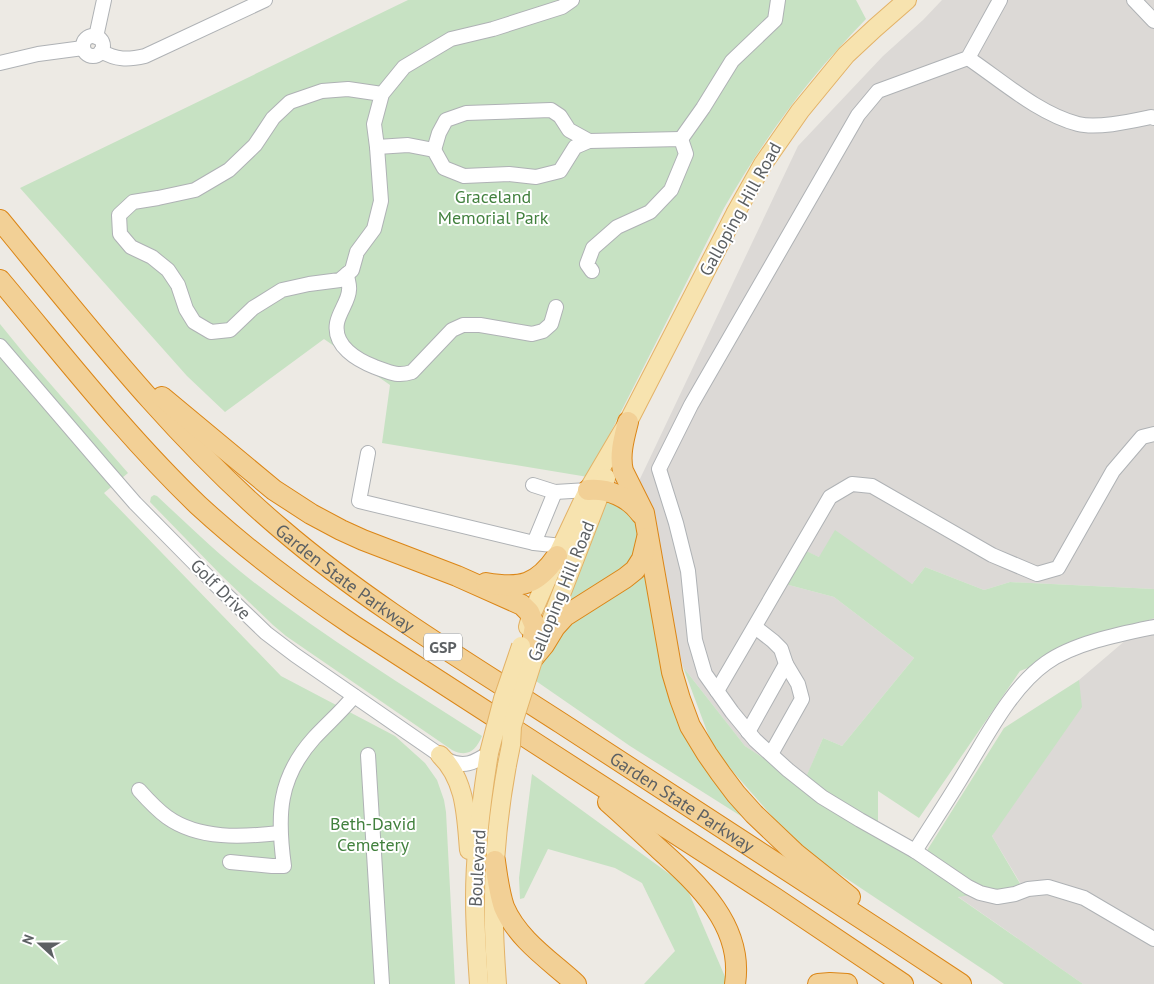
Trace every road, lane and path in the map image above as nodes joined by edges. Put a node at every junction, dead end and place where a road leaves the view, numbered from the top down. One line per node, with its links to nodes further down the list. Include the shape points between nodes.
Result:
1 (104, 0): 9 (street)
2 (265, 0): 11 (street, via 145,56 123,60)
3 (572, 0): 14 (street, via 562,7 451,39 404,67)
4 (778, 0): 16 (street, via 775,20 732,60)
5 (907, 0): 27 (main road, Galloping Hill Road, via 846,55 762,164)
6 (1000, 0): 12 (street)
7 (1134, 0): 8 (street)
8 (1154, 21)
9 (96, 37): 10 (street, via 86,38); 11 (street, via 102,42)
10 (83, 48): 11 (street, via 90,56); 13 (street)
11 (101, 51)
12 (968, 58): 15 (street, via 1032,102 1080,124 1124,123); 42 (street, via 878,92 858,115 696,397 659,469 688,571 695,640 705,674)
13 (0, 63)
14 (382, 94): 18 (street, via 374,124); 22 (street, via 348,89 322,91 290,102 229,170 195,190 134,202 119,215 120,234 131,247 152,257 168,270 194,322 211,332 230,330 253,308 282,290 340,280)
15 (1154, 118)
16 (681, 139): 17 (street); 21 (street, via 686,154 672,190 650,212 617,227 593,248 586,264)
17 (589, 141): 19 (street, via 575,147 560,171 536,177 509,174 464,176 444,168); 19 (street, via 569,130 560,116 551,110 466,114 446,120)
18 (377, 147): 19 (street, via 408,145); 22 (street, via 380,201 374,229 357,252 352,270)
19 (434, 150)
20 (0, 220): 25 (highway, Garden State Parkway / GSP)
21 (592, 271)
22 (347, 274): 24 (street, via 350,290 337,323 343,345 352,356 398,375 412,372 452,330 463,325 532,334 551,324)
23 (0, 280): 50 (highway, Garden State Parkway / GSP, via 137,442 231,534 318,602)
24 (556, 307)
25 (100, 340): 36 (highway, via 158,394 274,490 302,509 369,542); 67 (highway, Garden State Parkway / GSP, via 170,422 215,468 329,568 418,630)
26 (0, 346): 43 (street, Golf Drive, via 116,481 214,583 279,644)
27 (628, 422): 31 (main road, Galloping Hill Road); 33 (highway, via 621,454 622,467 641,505)
28 (1154, 434): 38 (street, via 1142,438 1113,471 1058,568 1037,574 992,555 872,486 852,484 830,497)
29 (368, 454): 34 (street, via 359,500)
30 (533, 485): 32 (street)
31 (595, 490): 32 (street); 33 (highway, via 614,494 632,504 640,512); 35 (main road, Galloping Hill Road); 40 (main road, Galloping Hill Road, via 546,634)
32 (555, 492): 34 (street)
33 (647, 528): 40 (highway, via 642,559 635,570 565,616 544,645); 67 (highway, via 677,690 690,726 710,759 740,799 784,843)
34 (534, 543): 35 (street)
35 (560, 551): 36 (highway, via 546,571 528,583 494,585); 37 (main road, Galloping Hill Road)
36 (457, 576): 37 (highway, via 518,603)
37 (531, 616): 40 (highway, via 535,626)
38 (755, 627): 41 (street, via 781,649); 42 (street)
39 (1154, 627): 54 (street, via 1115,635 1068,651 1046,662 1030,676 1015,693)
40 (527, 652): 44 (main road, Galloping Hill Road, bridge); 46 (main road, Galloping Hill Road, bridge, via 503,699)
41 (786, 664): 45 (street); 47 (street, via 798,684 802,699)
42 (718, 692): 45 (street)
43 (354, 696): 48 (street, Golf Drive); 53 (street, via 312,740 296,762 284,791)
44 (512, 726): 46 (main road, bridge); 51 (main road, Galloping Hill Road, bridge)
45 (748, 732): 47 (street)
46 (489, 754): 48 (street, Golf Drive, via 464,764); 57 (main road, Boulevard, via 478,833)
47 (771, 754): 54 (street, via 822,797)
48 (440, 755): 57 (main road, via 454,774 463,795)
49 (368, 756): 59 (street)
50 (555, 756): 63 (highway, via 667,856 712,903 726,925 734,947); 66 (highway, Garden State Parkway / GSP)
51 (506, 765): 55 (main road, Boulevard)
52 (138, 790): 53 (street, via 166,817 188,828 227,836)
53 (280, 833): 56 (street, via 284,866)
54 (915, 851): 58 (street, via 980,893 997,897 1048,887 1084,898)
55 (495, 861): 61 (main road, Boulevard); 62 (highway, via 502,899 511,920 528,942)
56 (230, 862)
57 (475, 920): 60 (main road, Boulevard)
58 (1154, 939)
59 (382, 984)
60 (479, 984)
61 (497, 984)
62 (576, 984)
63 (735, 984)
64 (818, 984): 65 (highway)
65 (847, 984)
66 (903, 984)
67 (962, 984)

